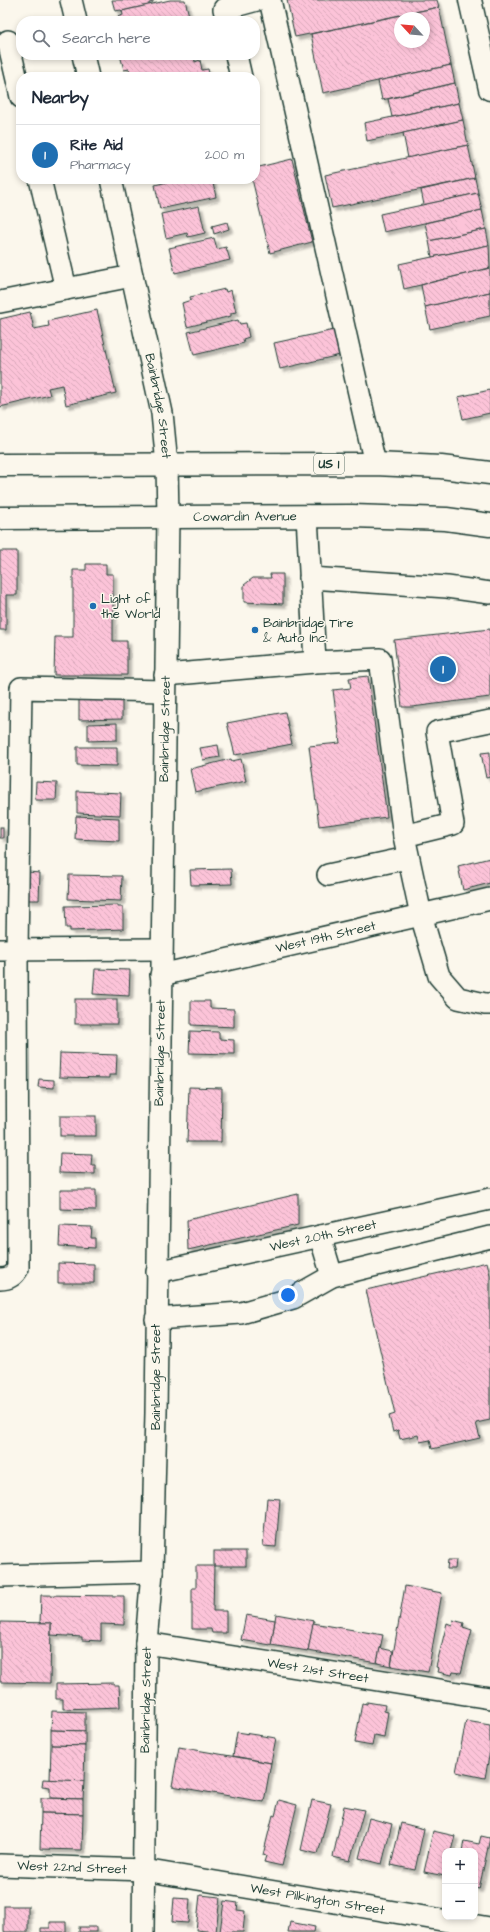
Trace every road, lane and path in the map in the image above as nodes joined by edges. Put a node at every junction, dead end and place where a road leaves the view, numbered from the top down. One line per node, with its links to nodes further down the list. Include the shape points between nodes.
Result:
1 (71, 0): 5 (street)
2 (257, 0): 6 (street, via 224,9)
3 (270, 0): 20 (street)
4 (470, 0): 8 (main road)
5 (75, 16)
6 (226, 16)
7 (10, 41): 11 (street)
8 (486, 57): 14 (main road)
9 (84, 60): 12 (street)
10 (237, 60): 13 (street)
11 (16, 72)
12 (87, 72)
13 (240, 72)
14 (490, 89)
15 (41, 184): 18 (street)
16 (111, 184): 17 (street, Bainbridge Street)
17 (132, 276): 18 (street); 22 (street, Bainbridge Street, via 162,413)
18 (66, 289): 19 (street)
19 (0, 302)
20 (375, 464): 22 (main road, US 1); 23 (main road, US 1, via 440,467)
21 (0, 465): 22 (main road, US 1)
22 (167, 465): 25 (street, Bainbridge Street)
23 (490, 473)
24 (307, 516): 25 (main road, Cowardin Avenue); 27 (main road, Cowardin Avenue, via 415,518); 28 (street)
25 (168, 517): 26 (main road, Cowardin Avenue); 31 (street, Bainbridge Street)
26 (0, 518)
27 (490, 525)
28 (310, 578): 29 (street, via 447,587); 30 (street)
29 (490, 593)
30 (315, 662): 31 (street); 33 (street, via 380,659)
31 (165, 683): 38 (street, Bainbridge Street); 39 (street, via 21,688)
32 (490, 721): 33 (street, via 437,732 453,824)
33 (404, 836): 34 (street)
34 (407, 858): 35 (street); 37 (street)
35 (328, 874)
36 (490, 899): 37 (street, West 19th Street)
37 (421, 915): 40 (street, West 19th Street); 41 (street, via 439,976 458,998)
38 (161, 949): 39 (street); 40 (street, Bainbridge Street)
39 (9, 950): 47 (street, via 18,1268 15,1275)
40 (161, 975): 45 (street, Bainbridge Street)
41 (490, 1004)
42 (490, 1199): 43 (street, West 20th Street)
43 (320, 1236): 45 (street, West 20th Street); 46 (street)
44 (490, 1237): 46 (street)
45 (157, 1272): 48 (street, Bainbridge Street)
46 (332, 1276): 48 (street, via 293,1298 241,1313)
47 (0, 1279)
48 (156, 1319): 49 (street, Bainbridge Street)
49 (152, 1572): 50 (street); 51 (street, Bainbridge Street)
50 (0, 1576)
51 (146, 1643): 52 (street, West 21st Street); 54 (street, Bainbridge Street)
52 (490, 1698)
53 (0, 1865): 54 (street, West 22nd Street)
54 (144, 1870): 55 (street, West Pilkington Street); 56 (street, Bainbridge Street)
55 (490, 1928)
56 (143, 1932)

